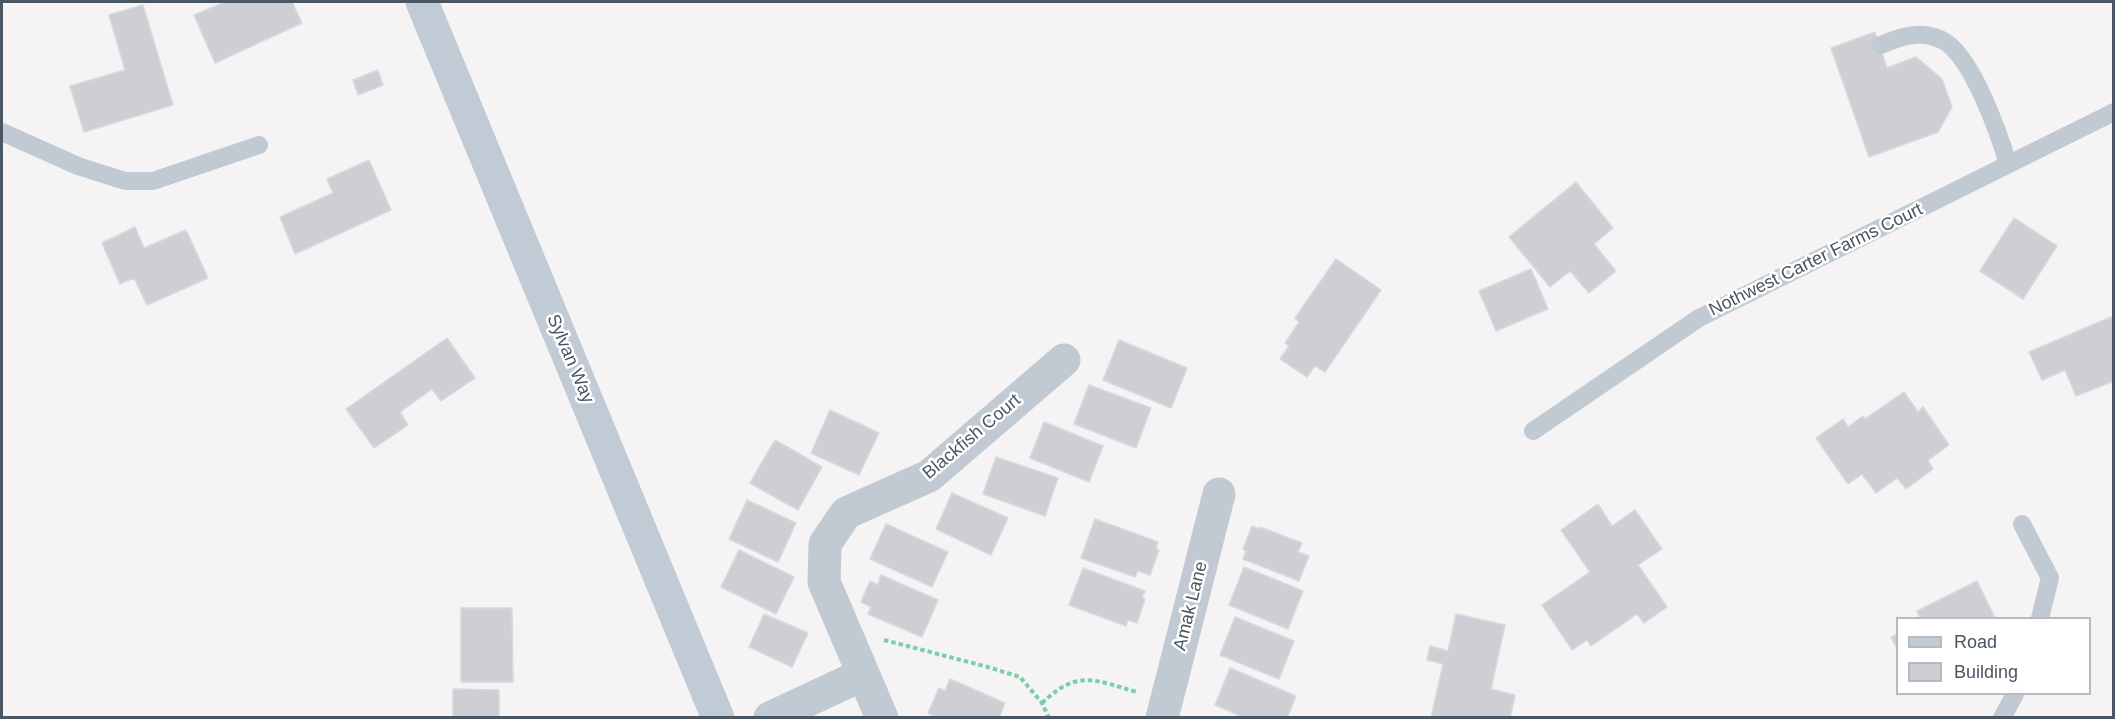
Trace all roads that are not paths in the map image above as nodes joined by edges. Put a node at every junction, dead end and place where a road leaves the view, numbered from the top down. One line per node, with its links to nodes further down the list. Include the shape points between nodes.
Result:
1 (422, 2): 15 (main road, Sylvan Way)
2 (1881, 45): 6 (lane, via 1902,36 1924,35 1944,41 1961,58 1981,93 1998,128)
3 (2114, 112): 6 (lane, Nothwest Carter Farms Court)
4 (2, 132): 5 (lane, via 78,166 125,181 153,181)
5 (259, 145)
6 (2008, 164): 8 (lane, Nothwest Carter Farms Court, via 1699,318)
7 (1064, 360): 12 (street, Blackfish Court, via 929,476 846,513 825,544 825,582)
8 (1533, 431)
9 (1219, 494): 14 (street, Amak Lane)
10 (2022, 524): 11 (lane, via 2050,578)
11 (2040, 617)
12 (862, 675): 16 (street); 17 (street, Blackfish Court)
13 (2014, 695): 18 (lane)
14 (1155, 706)
15 (718, 717)
16 (770, 717)
17 (882, 717)
18 (2002, 717)

